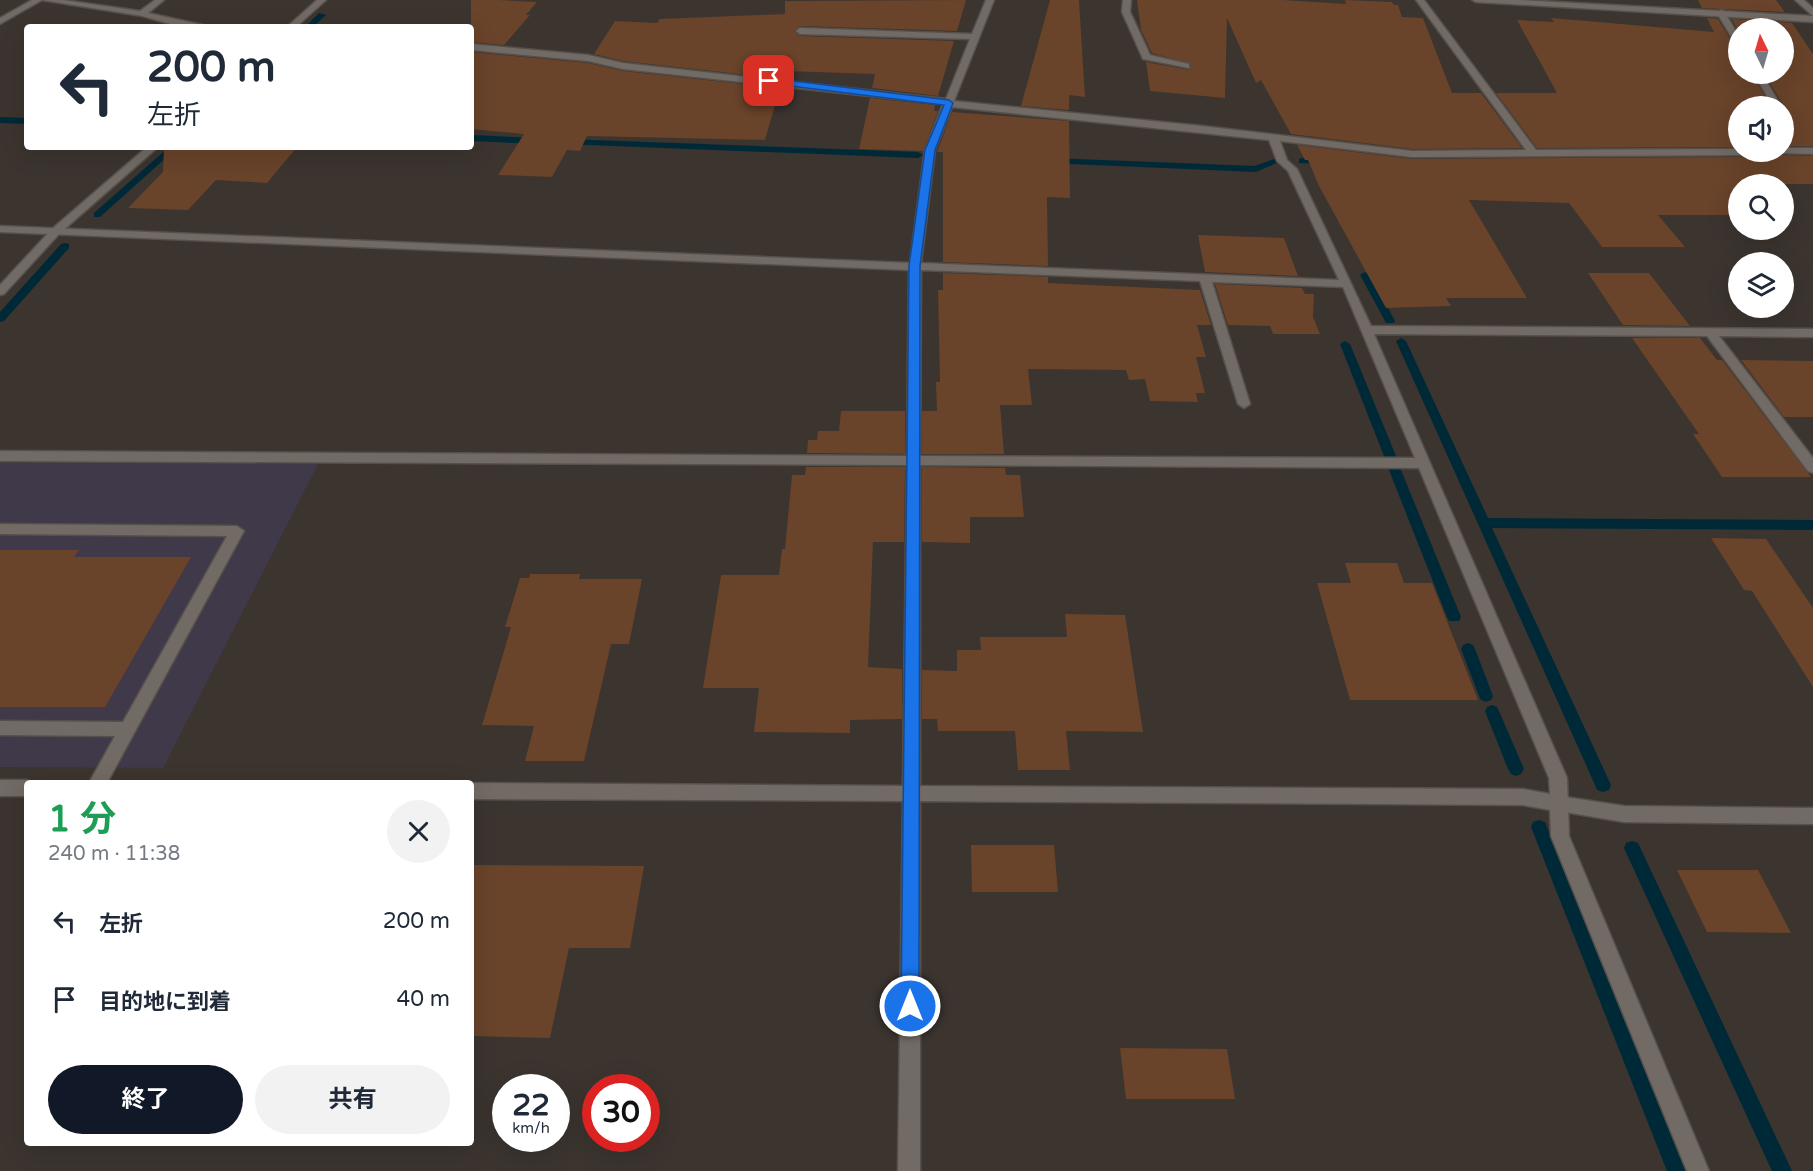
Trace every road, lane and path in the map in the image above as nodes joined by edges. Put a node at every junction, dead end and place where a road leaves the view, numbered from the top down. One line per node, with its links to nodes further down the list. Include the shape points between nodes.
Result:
1 (38, 0): 15 (street)
2 (46, 0): 12 (street)
3 (160, 0): 12 (street)
4 (322, 0): 17 (street)
5 (990, 0): 20 (street)
6 (1127, 0): 22 (street, via 1126,12 1146,57)
7 (1420, 0): 29 (street)
8 (1476, 0): 10 (street)
9 (1799, 0): 11 (street)
10 (1502, 1): 13 (street)
11 (1813, 13)
12 (141, 14): 16 (street)
13 (1721, 14): 14 (street); 18 (street)
14 (1813, 18)
15 (0, 21)
16 (182, 24)
17 (294, 24)
18 (1728, 25)
19 (800, 31): 20 (street)
20 (975, 37): 23 (street)
21 (474, 47): 23 (street)
22 (1186, 66)
23 (949, 103): 24 (street); 32 (street, via 930,150)
24 (1273, 137): 29 (street, via 1413,154); 34 (street, via 1282,161 1292,168)
25 (150, 150): 31 (street)
26 (1794, 151): 27 (street)
27 (1813, 151)
28 (1728, 152): 29 (street)
29 (1533, 153)
30 (0, 229): 31 (street)
31 (56, 231): 32 (street); 35 (street)
32 (915, 266): 33 (street); 41 (street)
33 (1205, 278): 34 (street); 39 (street)
34 (1347, 284): 36 (street)
35 (0, 292)
36 (1367, 330): 37 (street); 42 (street)
37 (1710, 332): 38 (street); 43 (street)
38 (1813, 333)
39 (1244, 404)
40 (0, 456): 41 (street)
41 (913, 460): 42 (street); 51 (street)
42 (1423, 463): 52 (street, via 1558,778)
43 (1813, 468)
44 (0, 530): 46 (street, via 237,531)
45 (0, 728): 46 (street)
46 (128, 729): 47 (street)
47 (100, 780)
48 (0, 788): 49 (street)
49 (24, 788)
50 (474, 791): 51 (street)
51 (911, 794): 52 (street, via 1523,797); 54 (street)
52 (1559, 804): 53 (street, via 1624,814); 55 (street, via 1560,836)
53 (1813, 816)
54 (909, 1171)
55 (1698, 1171)

